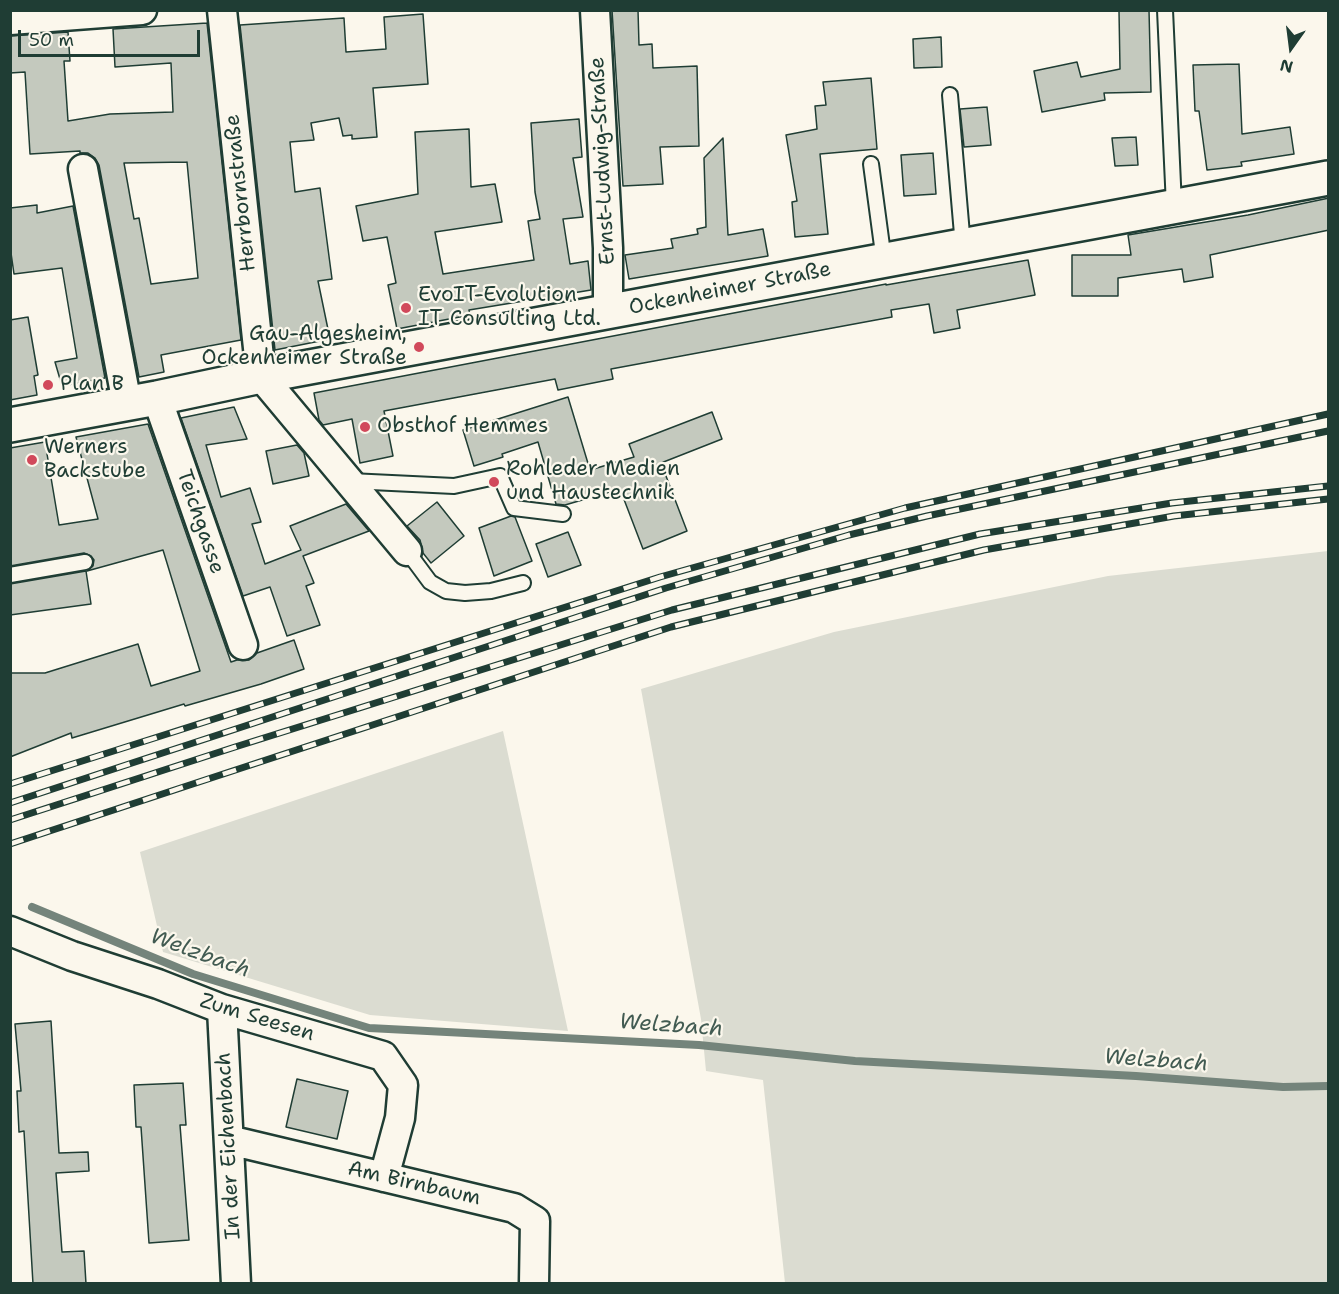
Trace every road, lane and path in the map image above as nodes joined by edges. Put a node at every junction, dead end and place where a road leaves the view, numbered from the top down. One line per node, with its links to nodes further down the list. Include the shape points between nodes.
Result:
1 (142, 10): 5 (street)
2 (222, 10): 14 (street, Herrbornstraße)
3 (595, 10): 13 (street, Ernst-Ludwig-Straße)
4 (1165, 10): 10 (lane)
5 (10, 20)
6 (950, 95): 11 (lane)
7 (871, 164): 12 (lane)
8 (83, 169): 15 (street, Teichgasse)
9 (1329, 178): 10 (main road, Ockenheimer Straße)
10 (1174, 207): 11 (main road, Ockenheimer Straße)
11 (963, 246): 12 (main road, Ockenheimer Straße)
12 (884, 261): 13 (main road, Ockenheimer Straße)
13 (608, 312): 14 (main road, Ockenheimer Straße)
14 (261, 376): 15 (main road, Ockenheimer Straße); 17 (street)
15 (142, 401): 16 (main road, Ockenheimer Straße); 23 (street, Teichgasse)
16 (10, 425)
17 (348, 481): 18 (lane, via 454,486 500,476 514,508); 19 (street)
18 (562, 514)
19 (407, 551): 22 (lane, via 430,582 446,591 491,591)
20 (85, 562): 21 (lane)
21 (10, 575)
22 (523, 583)
23 (243, 645)
24 (10, 931): 25 (street, Zum Seesen)
25 (222, 1009): 26 (street, In der Eichenbach); 27 (street, Zum Seesen, via 383,1056 404,1085 400,1119)
26 (229, 1140): 27 (street, Am Birnbaum); 28 (street, In der Eichenbach)
27 (384, 1177): 29 (street, Am Birnbaum, via 514,1208 535,1221)
28 (236, 1284)
29 (534, 1284)

